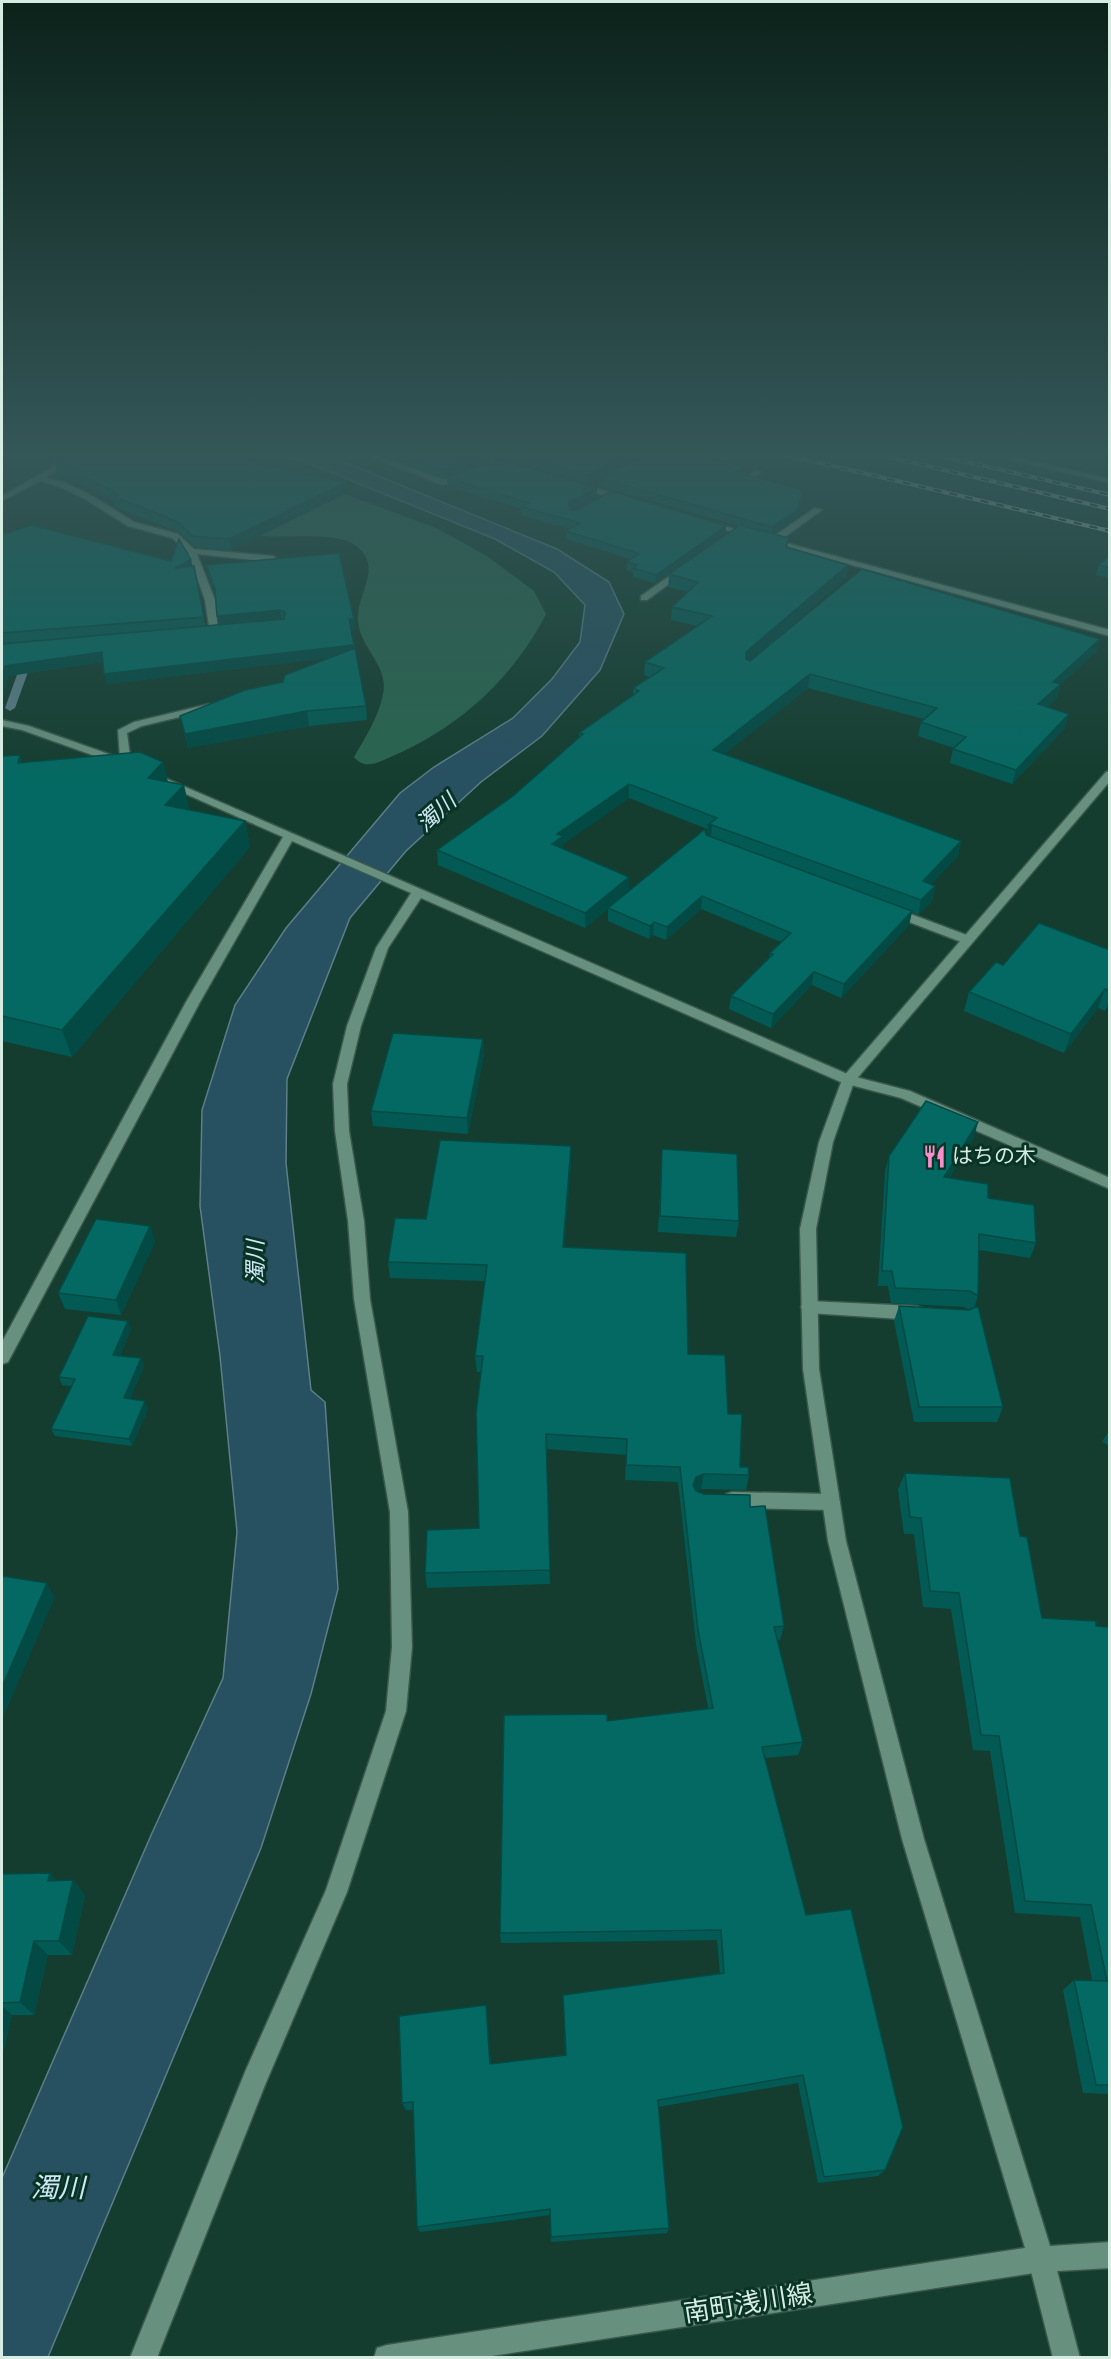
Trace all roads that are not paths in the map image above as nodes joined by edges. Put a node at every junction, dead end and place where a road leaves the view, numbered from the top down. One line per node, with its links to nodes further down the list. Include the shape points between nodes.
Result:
1 (196, 563): 8 (street, via 210,600)
2 (853, 563): 4 (street)
3 (691, 565): 6 (street)
4 (868, 567): 5 (street); 10 (street)
5 (859, 575)
6 (644, 598)
7 (224, 630): 8 (street)
8 (213, 631): 9 (street)
9 (201, 632)
10 (1110, 633)
11 (223, 705): 12 (street, via 138,724 123,732 131,766)
12 (2, 723)
13 (1110, 774): 18 (street)
14 (157, 778): 15 (street)
15 (289, 836): 16 (street); 23 (street, via 193,1002)
16 (418, 892): 19 (street); 28 (street, via 381,948 354,1026 340,1084 362,1299 399,1512 402,1647 396,1711 336,1892 254,2081)
17 (880, 907): 18 (street)
18 (968, 940): 19 (street)
19 (848, 1080): 20 (street, via 905,1094); 21 (street, via 826,1142 808,1229)
20 (1110, 1184)
21 (809, 1307): 22 (street); 25 (street, via 811,1369)
22 (928, 1314)
23 (2, 1357)
24 (714, 1500): 25 (street)
25 (831, 1502): 27 (street, via 837,1541 913,1839)
26 (1110, 2255): 27 (street, 南町浅川線)
27 (1041, 2259): 29 (street, 南町浅川線); 30 (street)
28 (143, 2358)
29 (387, 2358)
30 (1067, 2358)

